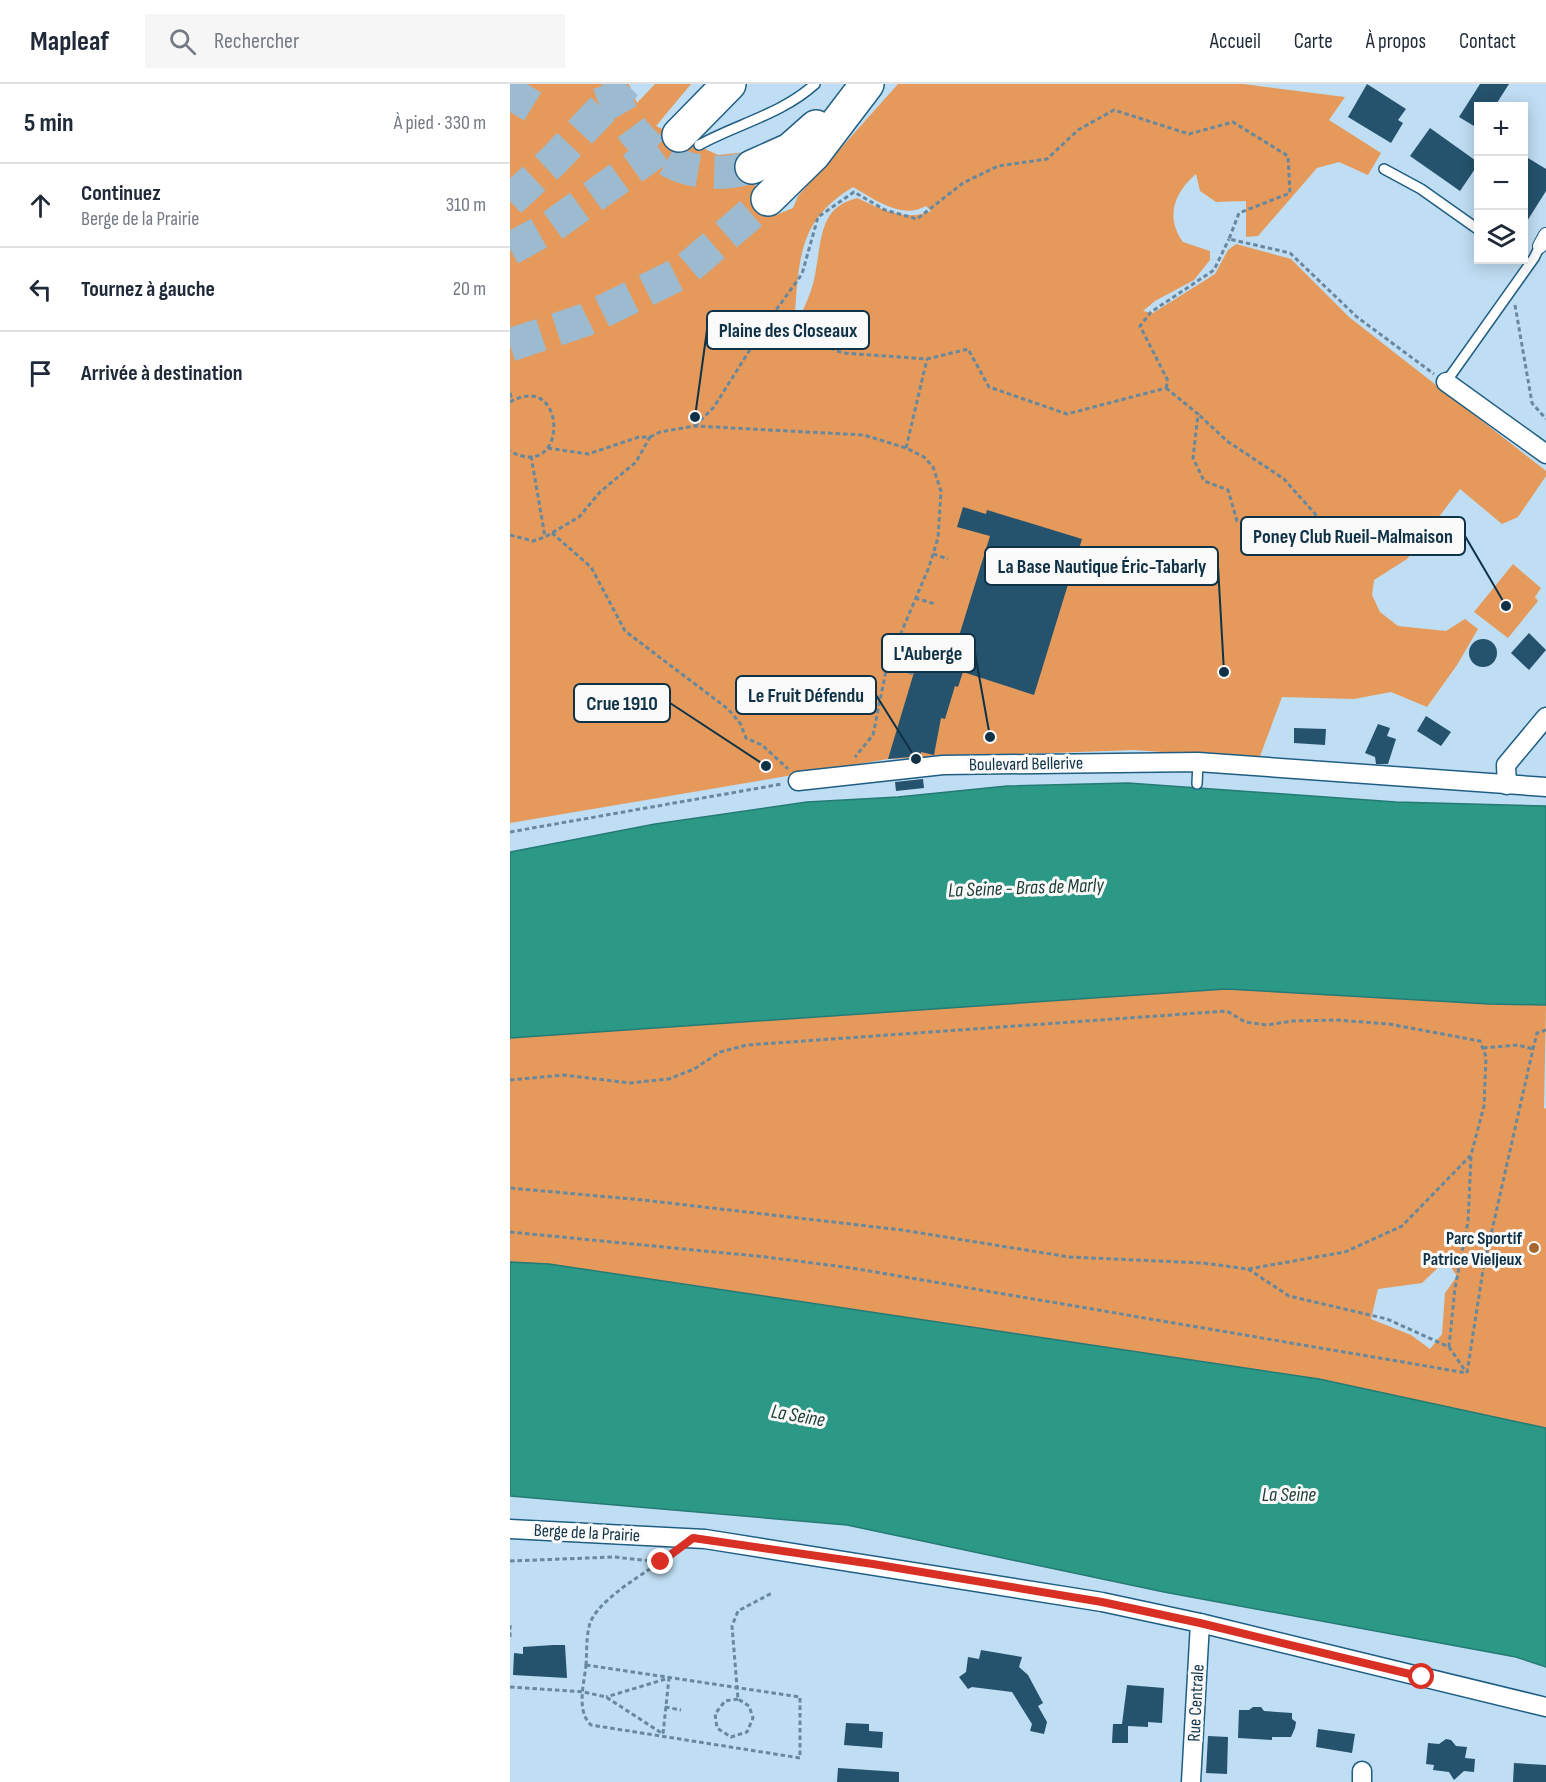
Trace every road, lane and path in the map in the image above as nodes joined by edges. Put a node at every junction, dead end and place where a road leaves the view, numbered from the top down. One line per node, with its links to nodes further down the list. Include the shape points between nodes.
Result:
1 (729, 84): 5 (highway)
2 (815, 84): 5 (lane, via 787,105 724,131)
3 (851, 84): 6 (highway, via 811,133 790,150)
4 (867, 84): 8 (highway, via 829,136)
5 (689, 140)
6 (752, 167)
7 (1384, 169): 9 (lane, via 1421,189)
8 (768, 199)
9 (1474, 226)
10 (1229, 239): 15 (path, via 1239,213 1290,193 1288,156 1233,122 1189,134 1114,110 1078,130 1047,159 998,166 963,183 917,219 885,210 854,192 843,196 818,217 802,274); 17 (path, via 1290,253 1357,317); 18 (path, via 1214,270 1151,312 1140,326 1168,381)
11 (1543, 241): 13 (lane)
12 (1525, 264): 13 (lane)
13 (1528, 266): 14 (lane)
14 (1512, 290): 17 (lane); 22 (path, via 1532,403)
15 (766, 324): 16 (path, via 843,353); 23 (path, via 714,407)
16 (927, 360): 18 (path, via 968,349 989,387 1066,414); 26 (path)
17 (1446, 382): 28 (street)
18 (1166, 388): 21 (path)
19 (510, 393): 20 (path)
20 (511, 401): 25 (path, via 531,397 547,405 555,431)
21 (1198, 414): 21 (path, via 1193,458 1204,481 1228,490 1237,521 1310,540 1325,525 1284,479 1227,441)
22 (1546, 419)
23 (695, 426): 24 (path, via 660,432); 26 (path, via 864,435)
24 (650, 438): 25 (path, via 639,437 588,454); 30 (path, via 636,462 600,492 579,517)
25 (547, 448): 29 (path)
26 (906, 448): 33 (path, via 924,457 940,480 941,519)
27 (510, 451): 29 (path)
28 (1546, 454)
29 (531, 456): 32 (path)
30 (552, 533): 32 (path); 42 (path, via 591,567 625,631 728,709 746,738 779,759)
31 (510, 535): 32 (path, via 532,541)
32 (545, 537)
33 (933, 554): 34 (path); 35 (path)
34 (948, 559)
35 (915, 598): 36 (path); 37 (path)
36 (934, 604)
37 (887, 666): 38 (path); 41 (path, via 873,735)
38 (914, 674)
39 (1546, 717): 44 (street, via 1506,765)
40 (1198, 762): 41 (street, Boulevard Bellerive, via 943,765); 43 (lane); 44 (street, Boulevard Bellerive)
41 (839, 777): 42 (street, Boulevard Bellerive)
42 (798, 781): 46 (path)
43 (1197, 784)
44 (1507, 785): 45 (street, Boulevard Bellerive)
45 (1546, 787)
46 (510, 832)
47 (1546, 1030): 49 (path, via 1537,1033)
48 (1483, 1048): 49 (path, via 1518,1045); 50 (path, via 1480,1041 1389,1024 1336,1020 1267,1025 1245,1022 1227,1011 747,1045 720,1053 669,1079 640,1082 564,1075); 51 (path, via 1484,1106)
49 (1533, 1049): 56 (path, via 1483,1270)
50 (510, 1080)
51 (1471, 1155): 54 (path, via 1402,1226 1345,1252); 55 (path, via 1468,1222)
52 (510, 1188): 54 (path, via 902,1230 1069,1257)
53 (510, 1232): 56 (path, via 852,1268)
54 (1248, 1269): 55 (path, via 1288,1296 1387,1319)
55 (1449, 1347): 56 (path)
56 (1467, 1373)
57 (510, 1529): 58 (street, Berge de la Prairie)
58 (693, 1538): 60 (path); 62 (street, Berge de la Prairie, via 884,1565)
59 (510, 1561): 60 (path, via 614,1557)
60 (661, 1562): 65 (path, via 615,1592 595,1615 589,1625)
61 (772, 1593): 68 (path, via 738,1611 732,1626)
62 (1200, 1623): 73 (street, Berge de la Prairie); 78 (street, Rue Centrale)
63 (510, 1625): 64 (path)
64 (510, 1638)
65 (586, 1665): 66 (path); 69 (path)
66 (669, 1678): 68 (path); 70 (path); 72 (path)
67 (510, 1687): 69 (path)
68 (739, 1688): 71 (path); 77 (path, via 800,1696 800,1758)
69 (584, 1692): 70 (path); 75 (path, via 584,1719 591,1725)
70 (606, 1697): 75 (path)
71 (738, 1700): 76 (path, via 749,1706 753,1722 743,1735); 76 (path, via 725,1701 715,1714 717,1728)
72 (664, 1707): 74 (path); 75 (path)
73 (1546, 1707)
74 (681, 1710)
75 (663, 1734): 77 (path)
76 (731, 1737): 77 (path)
77 (730, 1747)
78 (1191, 1782)

